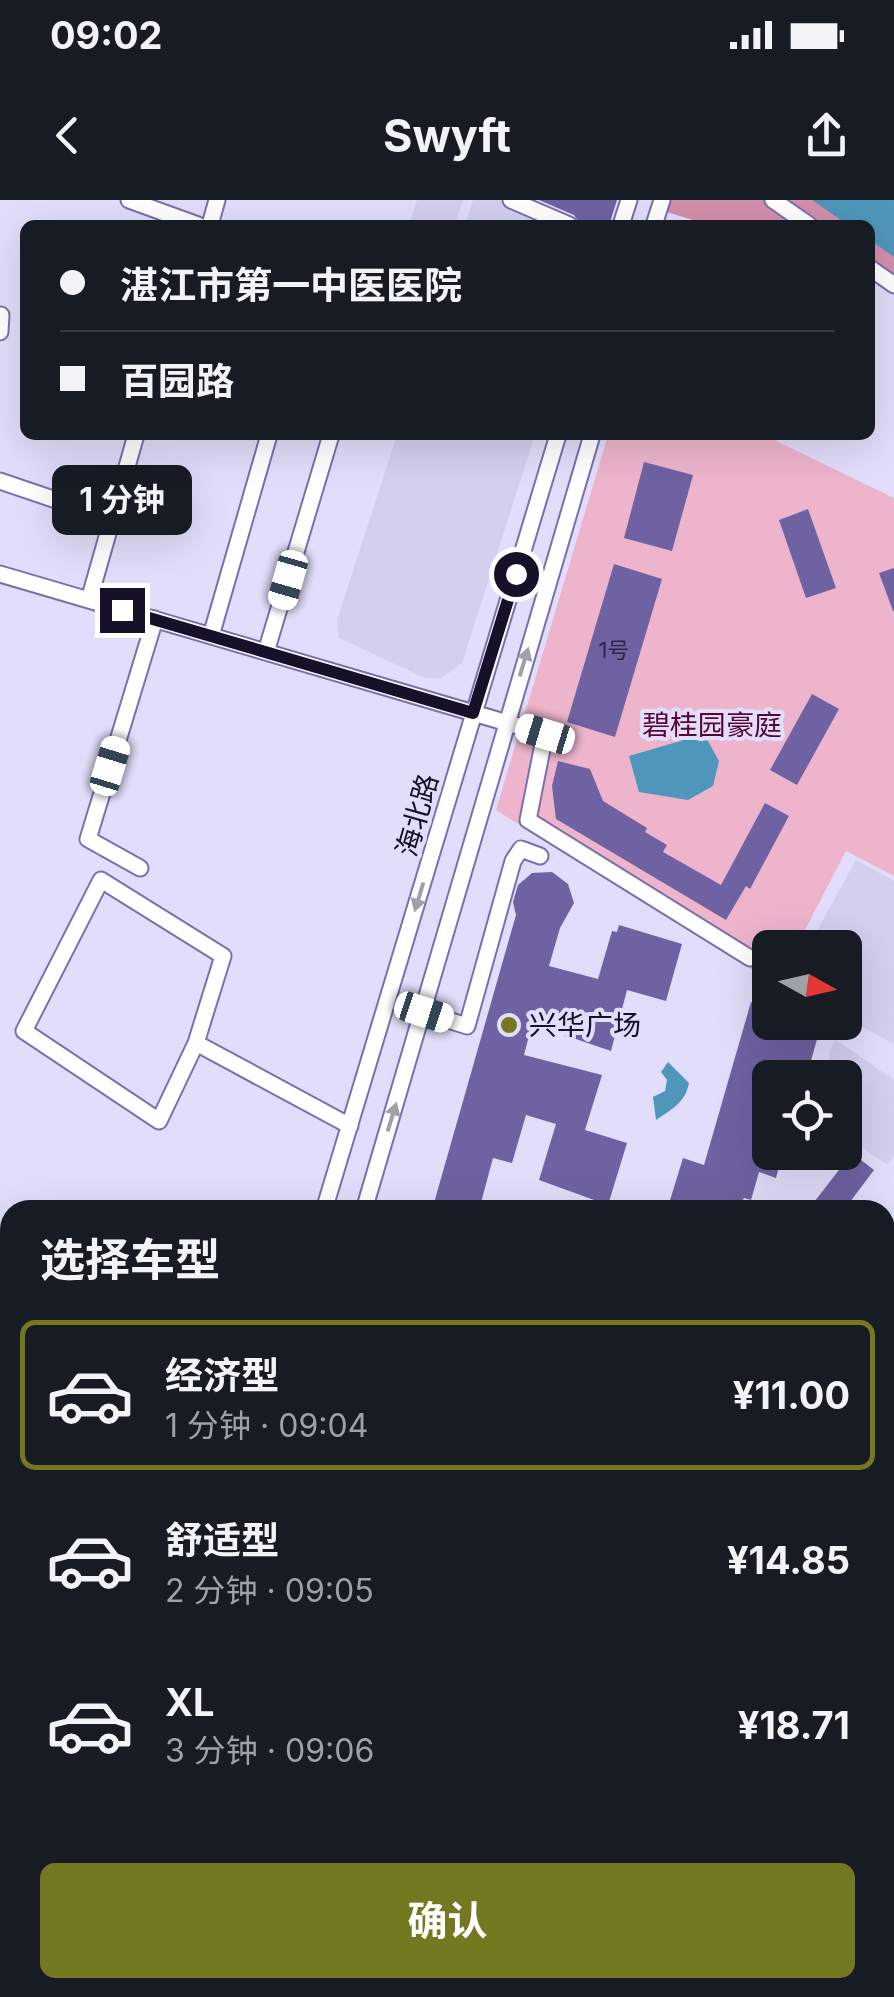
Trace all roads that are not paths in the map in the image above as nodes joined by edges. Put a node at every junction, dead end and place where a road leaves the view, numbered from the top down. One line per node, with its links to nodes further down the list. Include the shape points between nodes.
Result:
1 (128, 200): 4 (street)
2 (511, 200): 5 (street)
3 (773, 200): 6 (street)
4 (184, 220)
5 (557, 220)
6 (802, 220)
7 (1, 315): 8 (street)
8 (0, 332)
9 (135, 440): 15 (street)
10 (268, 440): 19 (street)
11 (330, 440): 20 (street)
12 (556, 440): 21 (street, 海北路)
13 (591, 440): 22 (street, one-way to 13)
14 (0, 481): 15 (street)
15 (112, 519): 17 (street)
16 (0, 574): 17 (street)
17 (89, 600): 18 (street)
18 (155, 620): 19 (street); 24 (street, via 88,839)
19 (210, 636): 20 (street)
20 (266, 652): 21 (street)
21 (473, 713): 22 (street); 28 (street, 海北路, one-way to 28)
22 (506, 722): 25 (street, via 545,734 528,820); 26 (street)
23 (540, 856): 26 (street, via 521,849 513,860 467,1026)
24 (140, 868)
25 (750, 958)
26 (424, 1012): 30 (street, one-way to 26)
27 (196, 1043): 27 (street, via 223,956 101,880 24,1031 159,1120); 28 (street)
28 (350, 1126): 29 (street, 海北路)
29 (327, 1200)
30 (367, 1200)

